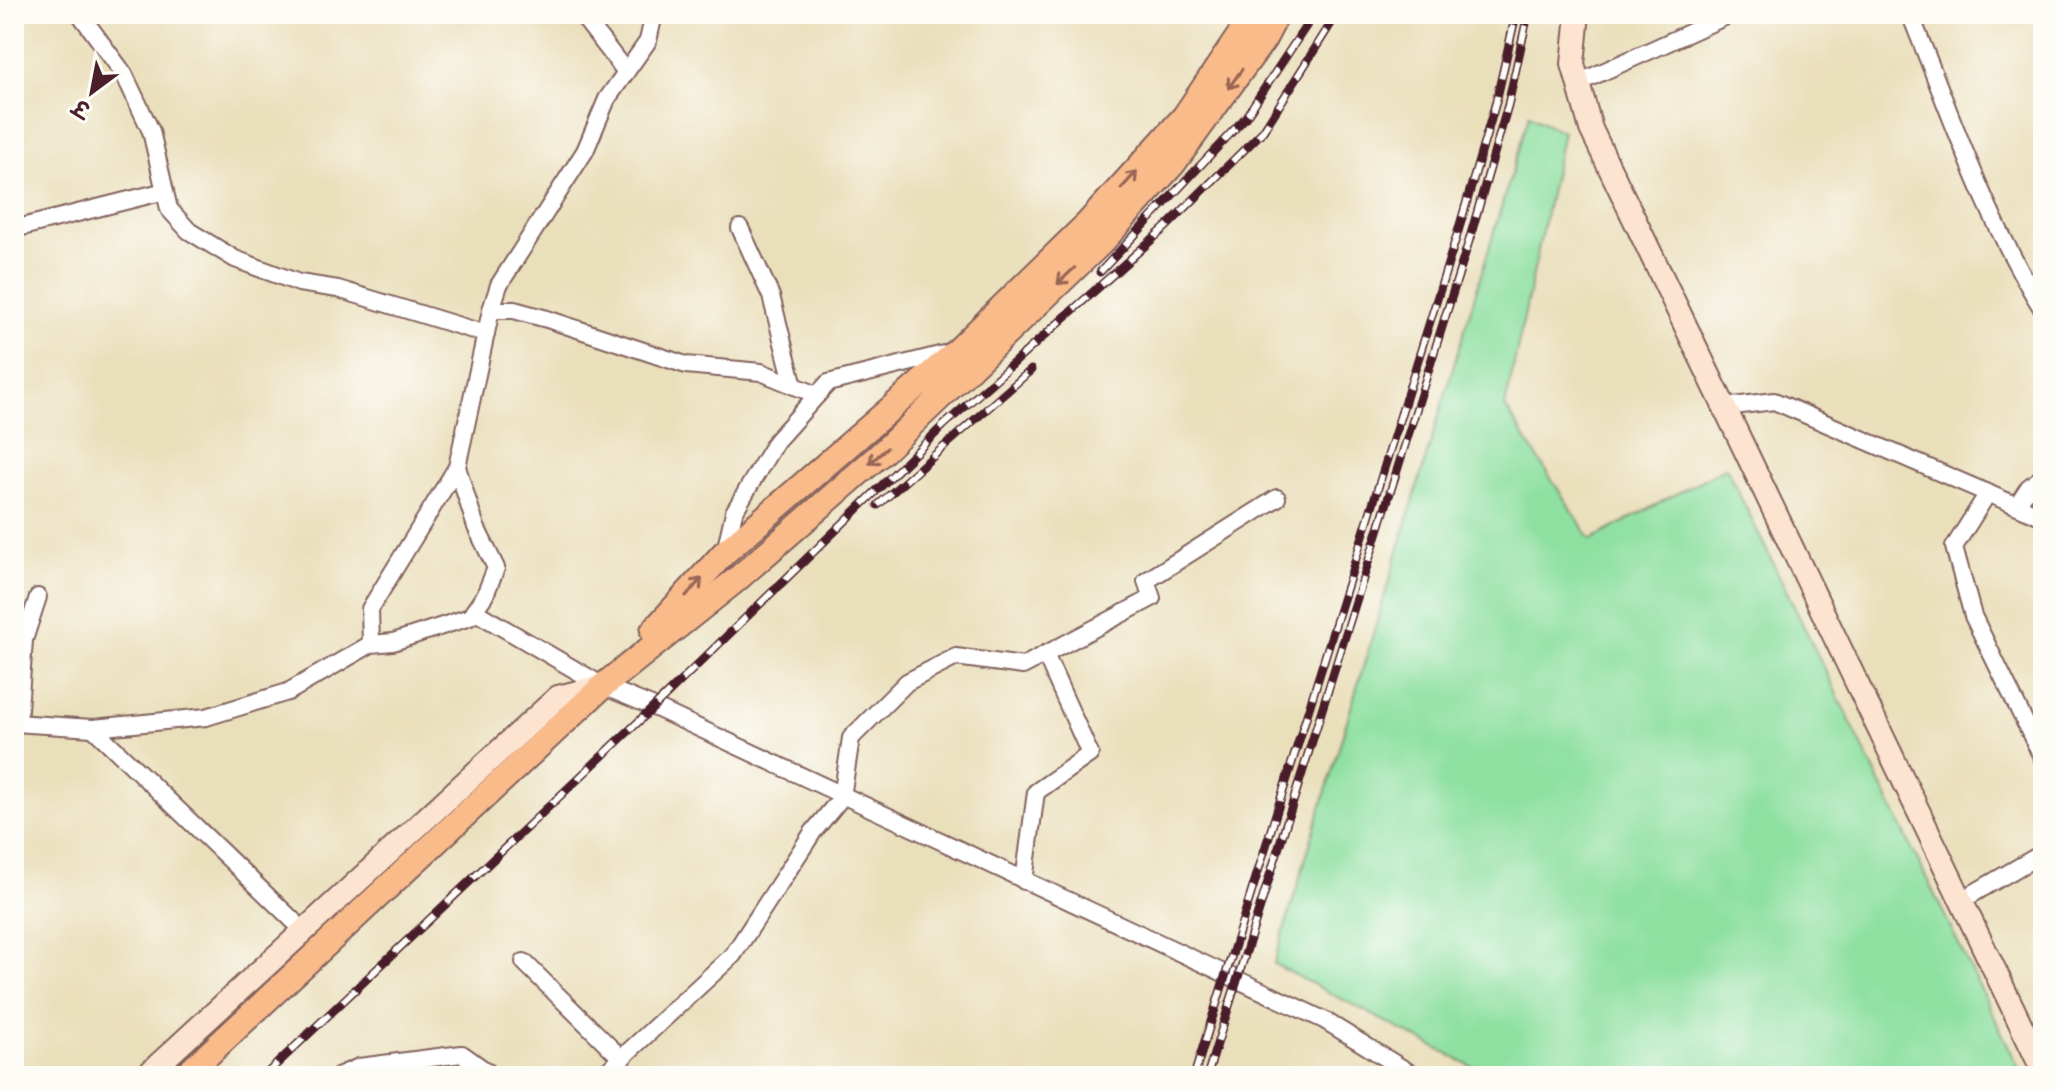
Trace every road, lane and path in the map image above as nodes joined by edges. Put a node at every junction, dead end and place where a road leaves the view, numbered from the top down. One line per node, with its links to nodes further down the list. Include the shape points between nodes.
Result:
1 (80, 14): 11 (street, via 124,74 151,131)
2 (581, 14): 9 (street)
3 (654, 14): 9 (street, via 648,41)
4 (1254, 14): 17 (main road, one-way to 4, via 1131,178 1184,117)
5 (1277, 14): 32 (main road, one-way to 32, via 1173,164 1102,242 872,461 736,580)
6 (1578, 14): 10 (street, via 1573,64)
7 (1731, 14): 10 (street)
8 (1910, 14): 15 (street, via 1996,224)
9 (626, 72): 14 (street, via 607,99 585,151 499,285)
10 (1578, 83): 20 (street, via 1591,129)
11 (165, 191): 13 (street); 16 (street, via 169,209 189,231 235,259 299,283 338,289)
12 (740, 228): 18 (street, via 771,296)
13 (14, 229)
14 (491, 310): 16 (street); 18 (street, via 547,319 686,365 761,372)
15 (2043, 310)
16 (486, 334): 21 (street)
17 (957, 351): 19 (street, via 828,383); 27 (main road)
18 (794, 386): 19 (street)
19 (817, 395): 27 (street, via 776,441 734,512)
20 (1725, 407): 23 (street, via 1774,401); 39 (street)
21 (457, 467): 29 (street, via 496,568); 30 (street, via 370,609)
22 (2043, 476): 25 (street)
23 (1988, 493): 25 (street); 35 (street, via 1954,547 1973,616)
24 (1277, 498): 31 (street, via 1146,581 1152,598)
25 (2017, 505): 26 (street)
26 (2043, 517)
27 (724, 553): 32 (main road, one-way to 27)
28 (38, 597): 33 (street, via 24,640)
29 (474, 611): 30 (street, via 470,617 393,642); 32 (street)
30 (371, 644): 34 (street, via 288,692 206,717)
31 (1045, 654): 36 (street, via 1023,666 956,657 907,682 851,738); 38 (street, via 1090,754 1036,792)
32 (603, 686): 36 (street); 40 (street, via 558,697); 45 (main road)
33 (16, 724): 34 (street)
34 (93, 728): 40 (street)
35 (2043, 759)
36 (842, 797): 38 (street); 42 (street, via 733,955)
37 (2043, 853): 39 (street)
38 (1024, 881): 49 (street, via 1324,1020)
39 (1962, 900): 43 (street)
40 (304, 931): 44 (street)
41 (524, 962): 42 (street)
42 (622, 1059): 48 (street)
43 (2043, 1071)
44 (146, 1076)
45 (185, 1076)
46 (338, 1076): 47 (street, via 359,1067 462,1054)
47 (493, 1076)
48 (602, 1076)
49 (1415, 1076)

